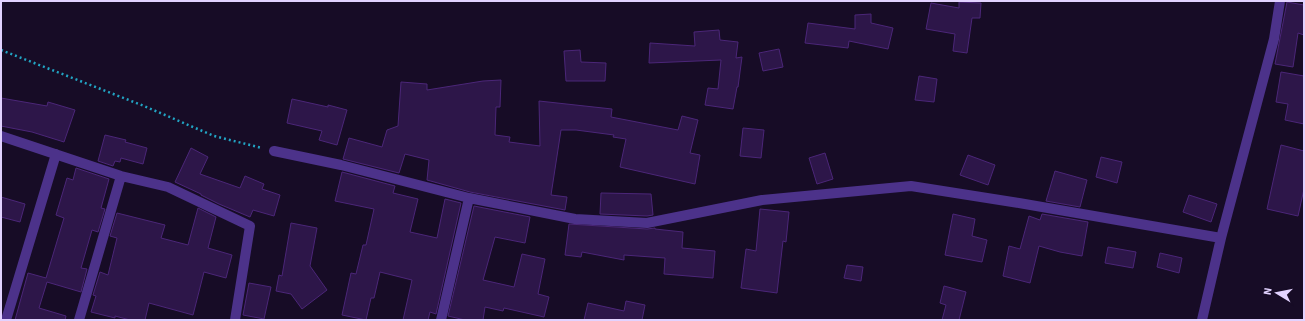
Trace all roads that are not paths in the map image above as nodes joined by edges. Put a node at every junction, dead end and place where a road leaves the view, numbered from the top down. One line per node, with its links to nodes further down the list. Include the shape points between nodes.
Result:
1 (1280, 1): 7 (street, via 1274,39)
2 (1, 136): 4 (street)
3 (274, 151): 6 (street, via 341,165)
4 (56, 154): 5 (street); 8 (street)
5 (121, 176): 9 (street); 10 (street, via 168,187 250,226)
6 (469, 198): 7 (street, via 574,219 647,223 762,200 911,186); 11 (street)
7 (1221, 238): 12 (street)
8 (6, 320)
9 (79, 320)
10 (235, 320)
11 (441, 320)
12 (1202, 320)

